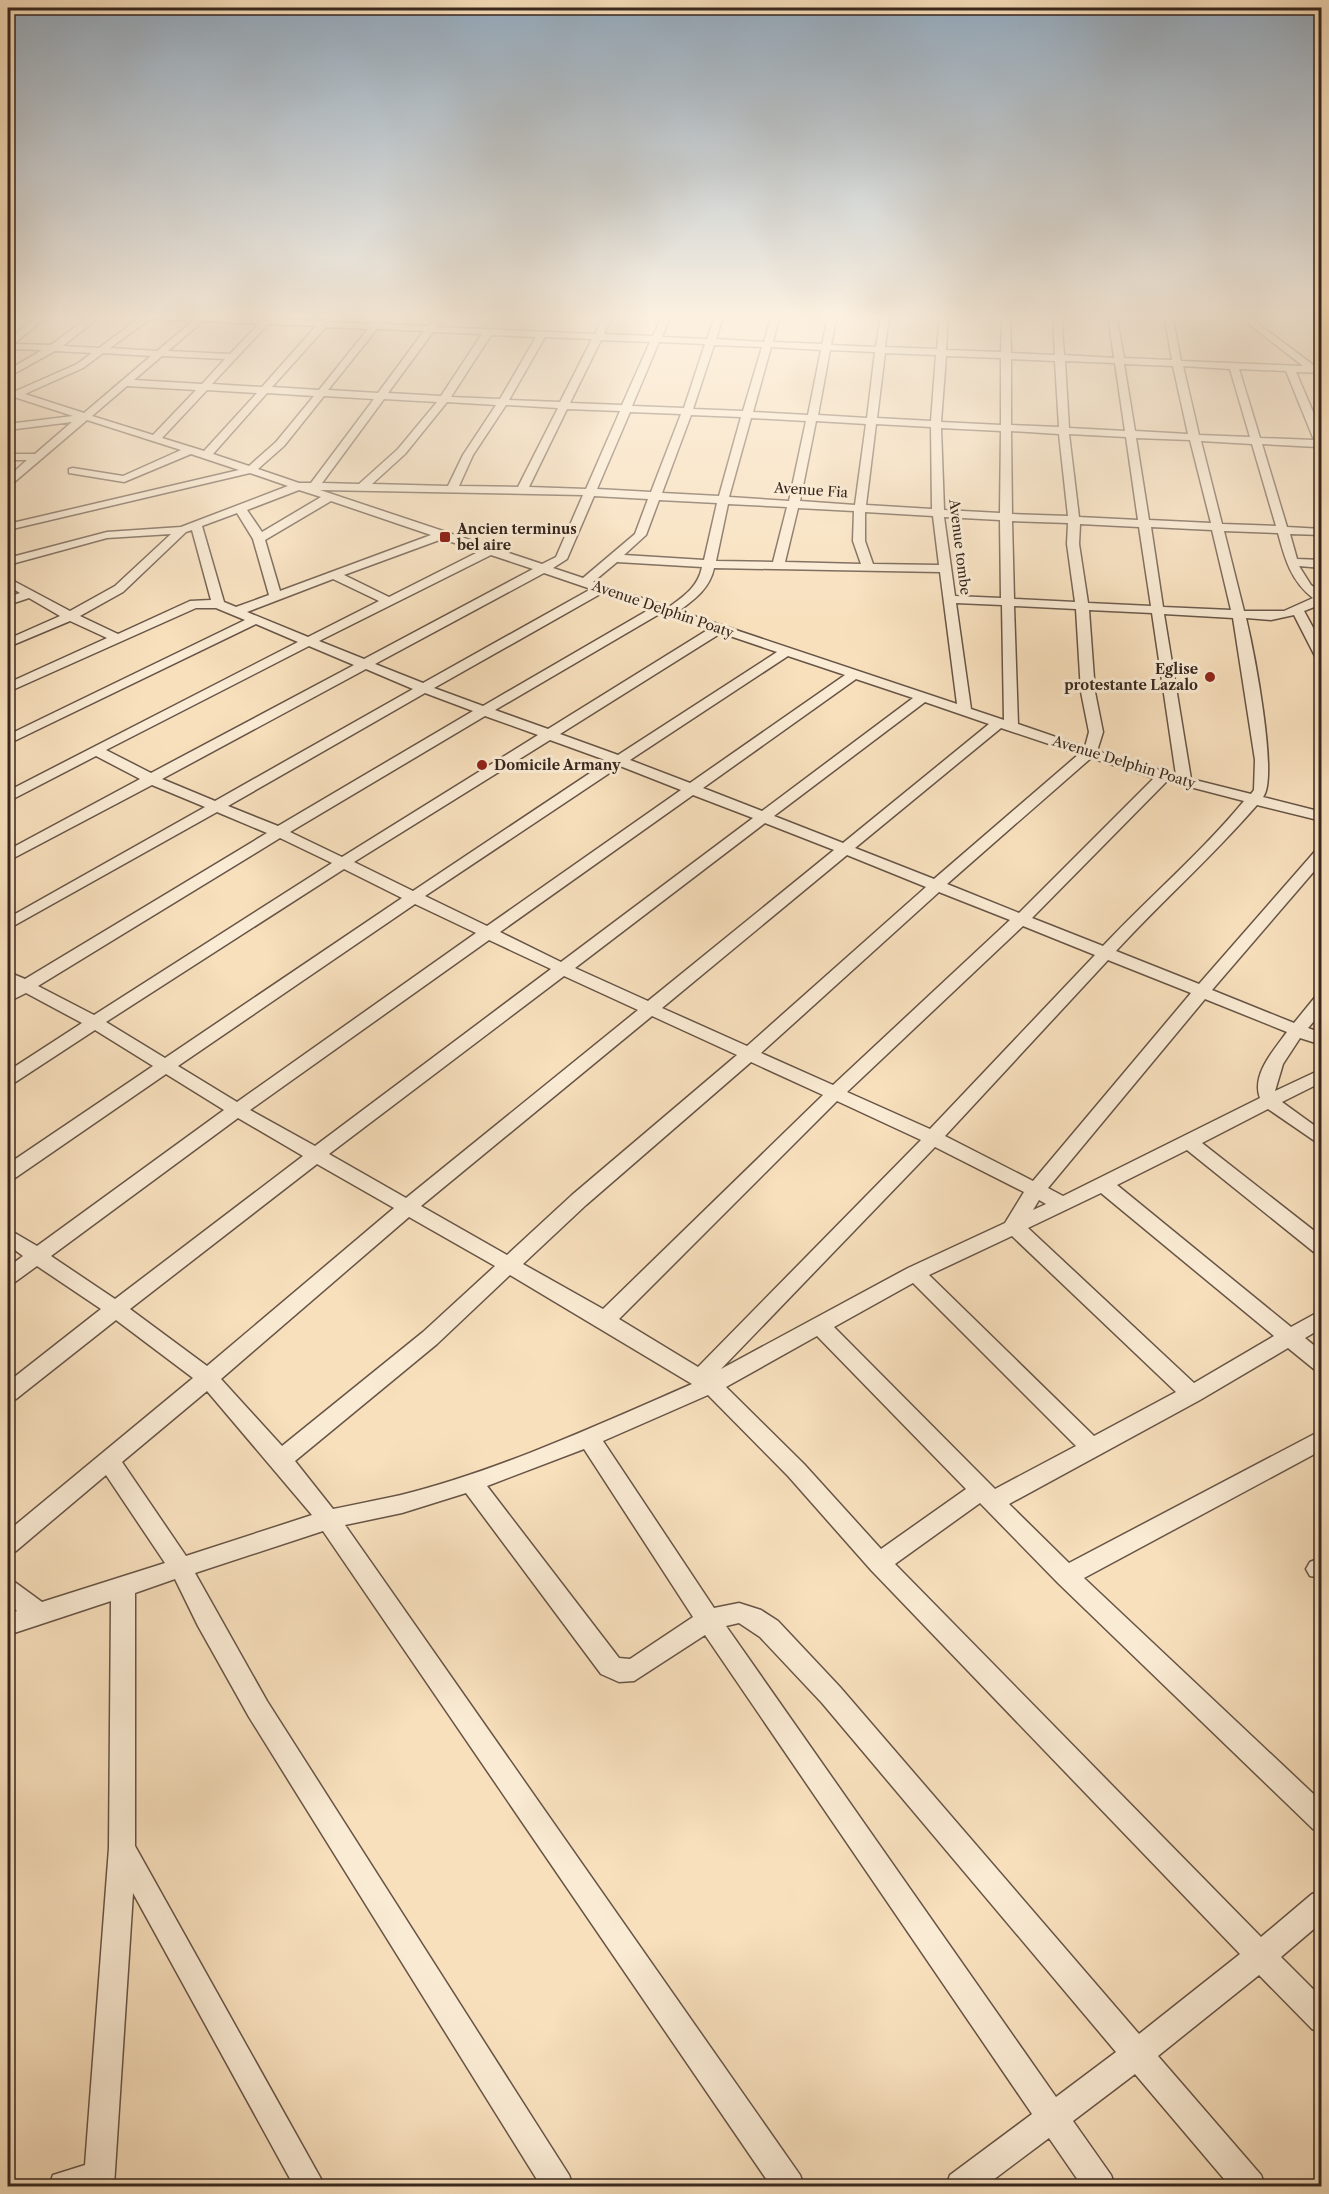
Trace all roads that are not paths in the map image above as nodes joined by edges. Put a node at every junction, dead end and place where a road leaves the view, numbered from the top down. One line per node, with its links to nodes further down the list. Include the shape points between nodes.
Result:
1 (176, 416): 29 (street)
2 (242, 416): 33 (street)
3 (303, 416): 36 (street)
4 (367, 416): 40 (street)
5 (433, 416): 41 (street, via 410,445)
6 (493, 416): 42 (street)
7 (559, 416): 43 (street)
8 (623, 416): 44 (street)
9 (685, 416): 45 (street)
10 (748, 416): 47 (street)
11 (777, 416): 21 (street)
12 (872, 416): 22 (street)
13 (937, 416): 23 (street, Avenue tombe)
14 (1006, 416): 25 (street)
15 (1064, 416): 26 (street)
16 (1127, 416): 27 (street)
17 (1188, 416): 28 (street)
18 (1248, 416): 30 (street)
19 (1309, 416): 31 (street)
20 (85, 417): 24 (street); 29 (street, Avenue Delphin Poaty); 35 (street)
21 (811, 418): 22 (street); 48 (street)
22 (871, 421): 23 (street); 49 (street)
23 (936, 424): 25 (street); 51 (street, Avenue tombe)
24 (8, 427)
25 (1006, 428): 26 (street); 52 (street)
26 (1065, 431): 27 (street); 53 (street)
27 (1129, 434): 28 (street); 54 (street)
28 (1194, 437): 30 (street); 57 (street)
29 (156, 439): 32 (street, Avenue Delphin Poaty)
30 (1255, 440): 31 (street); 58 (street)
31 (1321, 445)
32 (190, 450): 33 (street, Avenue Delphin Poaty); 37 (street, via 124,479)
33 (206, 455): 36 (street, Avenue Delphin Poaty)
34 (8, 457): 35 (street)
35 (36, 457): 38 (street)
36 (251, 470): 39 (street, Avenue Delphin Poaty); 56 (street)
37 (73, 471)
38 (8, 482)
39 (299, 486): 40 (street, Avenue Fia); 46 (street, Avenue Delphin Poaty); 50 (street)
40 (314, 486): 41 (street, Avenue Fia)
41 (362, 488): 42 (street, Avenue Fia)
42 (452, 489): 43 (street, Avenue Fia)
43 (522, 490): 44 (street, Avenue Fia)
44 (589, 492): 45 (street, Avenue Fia); 71 (street, via 561,559)
45 (654, 496): 47 (street, Avenue Fia); 64 (street, via 640,535)
46 (329, 497): 61 (street, Avenue Delphin Poaty); 62 (street)
47 (723, 500): 48 (street, Avenue Fia); 67 (street)
48 (794, 504): 49 (street, Avenue Fia); 69 (street)
49 (860, 508): 51 (street, Avenue Fia); 70 (street, via 859,540)
50 (240, 509): 55 (street); 62 (street)
51 (938, 513): 52 (street, Avenue Fia); 72 (street, Avenue tombe)
52 (1008, 517): 53 (street, Avenue Fia); 83 (street)
53 (1074, 521): 54 (street, Avenue Fia); 85 (street, via 1073,544)
54 (1144, 524): 57 (street, Avenue Fia); 88 (street)
55 (196, 526): 59 (street); 84 (street)
56 (8, 527)
57 (1217, 527): 58 (street, Avenue Fia); 90 (street)
58 (1283, 530): 60 (street, Avenue Fia); 66 (street)
59 (182, 531): 65 (street, via 107,535); 91 (street, via 125,584)
60 (1322, 532)
61 (444, 534): 63 (street, Avenue Delphin Poaty); 73 (street)
62 (259, 539): 78 (street)
63 (490, 551): 71 (street, Avenue Delphin Poaty); 82 (street)
64 (616, 558): 67 (street); 75 (street)
65 (8, 561)
66 (1292, 562): 68 (street); 80 (street, via 1298,577)
67 (709, 564): 69 (street); 87 (street, via 699,589)
68 (1322, 564)
69 (778, 565): 70 (street)
70 (868, 567): 72 (street)
71 (544, 568): 75 (street, Avenue Delphin Poaty); 99 (street)
72 (946, 569): 79 (street, Avenue tombe)
73 (334, 575): 78 (street); 82 (street)
74 (8, 581): 77 (street)
75 (585, 582): 76 (street, Avenue Delphin Poaty)
76 (602, 588): 87 (street, Avenue Delphin Poaty); 102 (street)
77 (28, 594): 81 (street); 91 (street)
78 (276, 597): 89 (street)
79 (951, 599): 83 (street); 105 (street, Avenue tombe)
80 (1321, 599): 86 (street)
81 (8, 601)
82 (388, 601): 95 (street)
83 (1009, 602): 85 (street); 106 (street)
84 (218, 604): 89 (street); 94 (street, via 194,604)
85 (1082, 605): 88 (street); 110 (street, via 1088,692 1096,732)
86 (1296, 609): 90 (street, via 1280,616); 98 (street)
87 (665, 610): 93 (street, Avenue Delphin Poaty); 104 (street)
88 (1159, 610): 90 (street); 114 (street)
89 (237, 611): 92 (street)
90 (1239, 615): 117 (street, via 1262,760 1263,779)
91 (70, 616): 94 (street); 96 (street)
92 (256, 619): 95 (street); 108 (street)
93 (720, 628): 97 (street, Avenue Delphin Poaty); 107 (street)
94 (117, 638): 101 (street)
95 (310, 640): 99 (street); 109 (street)
96 (8, 643)
97 (788, 650): 100 (street, Avenue Delphin Poaty); 111 (street)
98 (1322, 658)
99 (365, 663): 102 (street); 113 (street)
100 (856, 673): 103 (street, Avenue Delphin Poaty); 115 (street)
101 (8, 688)
102 (425, 689): 104 (street); 118 (street)
103 (923, 697): 105 (street, Avenue Delphin Poaty); 120 (street)
104 (485, 712): 107 (street); 121 (street)
105 (965, 712): 106 (street, Avenue Delphin Poaty)
106 (1005, 725): 110 (street, Avenue Delphin Poaty); 122 (street)
107 (550, 736): 111 (street); 125 (street)
108 (8, 741)
109 (95, 750): 113 (street); 116 (street)
110 (1089, 753): 112 (street, Avenue Delphin Poaty); 126 (street)
111 (621, 761): 115 (street); 127 (street)
112 (1164, 776): 114 (street, Avenue Delphin Poaty); 128 (street)
113 (153, 780): 118 (street); 124 (street)
114 (1184, 781): 117 (street, Avenue Delphin Poaty)
115 (692, 789): 120 (street); 130 (street)
116 (8, 796)
117 (1256, 800): 119 (street, Avenue Delphin Poaty); 131 (street)
118 (216, 806): 121 (street); 129 (street)
119 (1322, 817)
120 (762, 818): 122 (street); 132 (street)
121 (281, 833): 125 (street); 134 (street)
122 (843, 851): 126 (street); 138 (street)
123 (1322, 852): 135 (street)
124 (8, 856)
125 (343, 865): 127 (street); 139 (street)
126 (936, 885): 128 (street); 142 (street)
127 (415, 896): 130 (street); 143 (street)
128 (1021, 919): 131 (street); 146 (street)
129 (8, 924)
130 (490, 934): 132 (street); 148 (street)
131 (1106, 954): 135 (street); 149 (street)
132 (562, 969): 138 (street); 152 (street)
133 (8, 977): 134 (street)
134 (26, 987): 136 (street); 139 (street)
135 (1202, 993): 140 (street); 155 (street)
136 (8, 997)
137 (1322, 999): 140 (street)
138 (652, 1009): 142 (street); 157 (street)
139 (95, 1023): 143 (street); 145 (street)
140 (1299, 1031): 141 (street); 147 (street, via 1266,1077)
141 (1322, 1040)
142 (748, 1054): 146 (street); 162 (street)
143 (166, 1065): 148 (street); 153 (street)
144 (1322, 1075): 147 (street)
145 (8, 1079)
146 (835, 1094): 149 (street); 167 (street, via 760,1163)
147 (1269, 1100): 150 (street); 151 (street)
148 (237, 1110): 152 (street); 161 (street)
149 (933, 1138): 155 (street); 172 (street)
150 (1322, 1140)
151 (1189, 1142): 154 (street); 160 (street)
152 (317, 1155): 157 (street); 165 (street)
153 (8, 1173)
154 (1103, 1184): 156 (street); 169 (street)
155 (1035, 1191): 156 (street); 158 (street)
156 (1063, 1204): 158 (street)
157 (409, 1206): 162 (street); 171 (street)
158 (1013, 1226): 163 (street); 174 (street)
159 (8, 1236): 161 (street)
160 (1322, 1248)
161 (37, 1256): 164 (street); 165 (street)
162 (510, 1264): 167 (street); 178 (street, via 430,1338)
163 (915, 1273): 168 (street); 177 (street)
164 (8, 1277)
165 (117, 1310): 171 (street); 173 (street)
166 (1322, 1318): 169 (street)
167 (605, 1320): 172 (street)
168 (819, 1325): 172 (street); 181 (street)
169 (1287, 1337): 170 (street); 174 (street)
170 (1322, 1364)
171 (208, 1378): 178 (street); 179 (street)
172 (705, 1382): 175 (street); 184 (street, via 796,1470)
173 (8, 1393)
174 (1192, 1394): 177 (street)
175 (589, 1438): 180 (street); 190 (street)
176 (1322, 1440): 186 (street)
177 (1091, 1447): 181 (street)
178 (281, 1460): 182 (street)
179 (109, 1461): 183 (street); 185 (street)
180 (471, 1482): 182 (street, via 402,1504); 190 (street, via 610,1666 620,1671 634,1670)
181 (989, 1495): 184 (street); 186 (street)
182 (329, 1519): 185 (street); 203 (street)
183 (8, 1544)
184 (879, 1563): 195 (street)
185 (182, 1568): 187 (street); 202 (street, via 206,1619 258,1709)
186 (1066, 1576): 192 (street)
187 (123, 1588): 189 (street); 193 (street)
188 (8, 1590): 189 (street)
189 (40, 1615): 191 (street)
190 (708, 1620): 197 (street, via 739,1613 753,1617 769,1629 831,1695); 198 (street)
191 (8, 1624)
192 (1322, 1820)
193 (122, 1848): 199 (street); 201 (street)
194 (1322, 1904): 195 (street)
195 (1260, 1954): 196 (street); 197 (street)
196 (1322, 2019)
197 (1136, 2055): 198 (street); 206 (street)
198 (1051, 2117): 204 (street); 205 (street)
199 (100, 2181): 200 (street)
200 (64, 2187)
201 (310, 2187)
202 (558, 2187)
203 (789, 2187)
204 (961, 2187)
205 (1100, 2187)
206 (1250, 2187)

